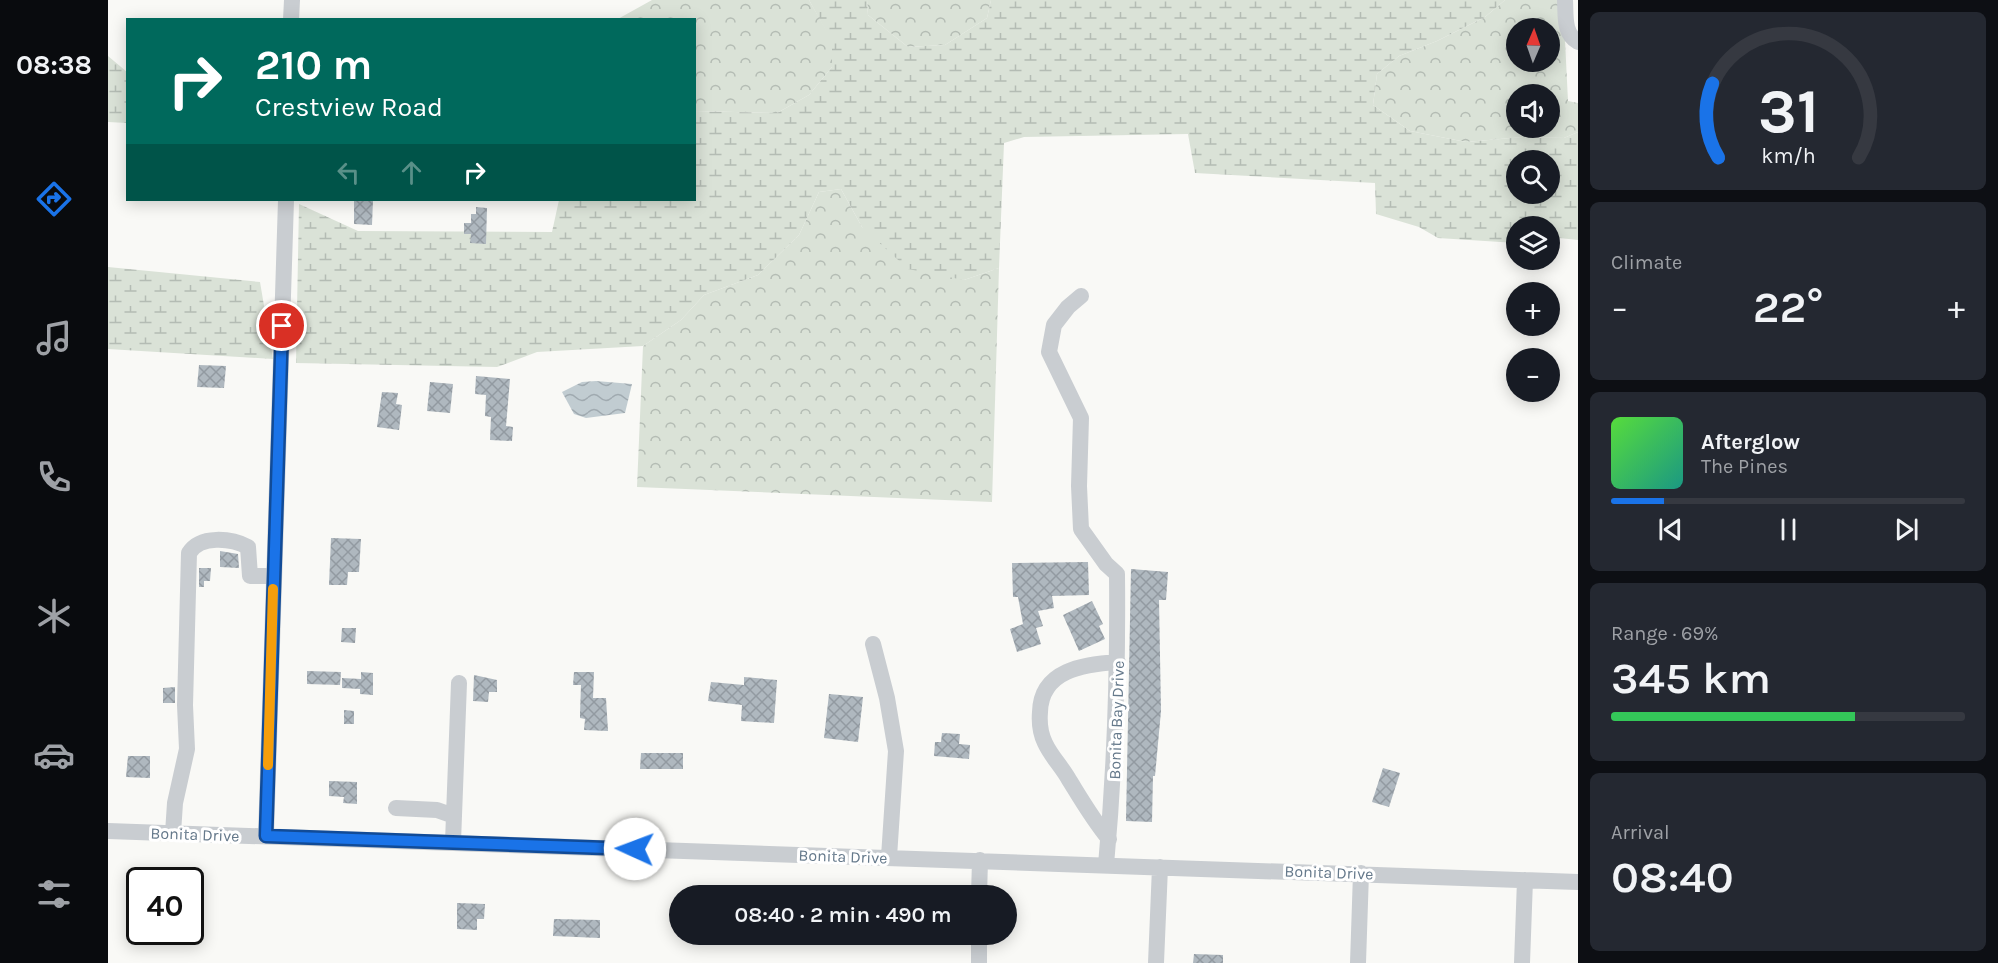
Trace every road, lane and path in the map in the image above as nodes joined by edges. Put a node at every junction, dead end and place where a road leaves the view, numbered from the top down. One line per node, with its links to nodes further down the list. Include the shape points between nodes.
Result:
1 (292, 0): 3 (street)
2 (1565, 0): 4 (street, via 1566,26)
3 (291, 18)
4 (1578, 42)
5 (286, 201): 7 (street)
6 (1081, 296): 9 (street, Bonita Bay Drive, via 1054,325 1049,352 1081,418 1081,529 1117,574)
7 (274, 576): 14 (street, via 250,576 248,547 229,540 203,542 189,554 187,749); 15 (street)
8 (873, 644): 18 (street, via 896,751)
9 (1118, 662): 16 (street, Bonita Bay Drive); 16 (street, via 1062,672 1040,700 1039,728 1045,744)
10 (459, 683): 12 (street)
11 (396, 808): 12 (street, via 437,810)
12 (454, 816): 17 (street)
13 (108, 831): 14 (street, Bonita Drive)
14 (173, 833): 15 (street, Bonita Drive)
15 (266, 836): 17 (street, Bonita Drive)
16 (1109, 839): 20 (street, Bonita Bay Drive)
17 (453, 842): 18 (street, Bonita Drive)
18 (889, 857): 19 (street, Bonita Drive)
19 (980, 860): 20 (street, Bonita Drive); 25 (street)
20 (1106, 865): 21 (street, Bonita Drive)
21 (1160, 867): 22 (street, Bonita Drive); 28 (street)
22 (1361, 873): 23 (street, Bonita Drive); 29 (street)
23 (1525, 880): 24 (street, Bonita Drive); 30 (street)
24 (1578, 882)
25 (979, 885)
26 (979, 945): 27 (street)
27 (979, 963)
28 (1156, 963)
29 (1358, 963)
30 (1522, 963)

